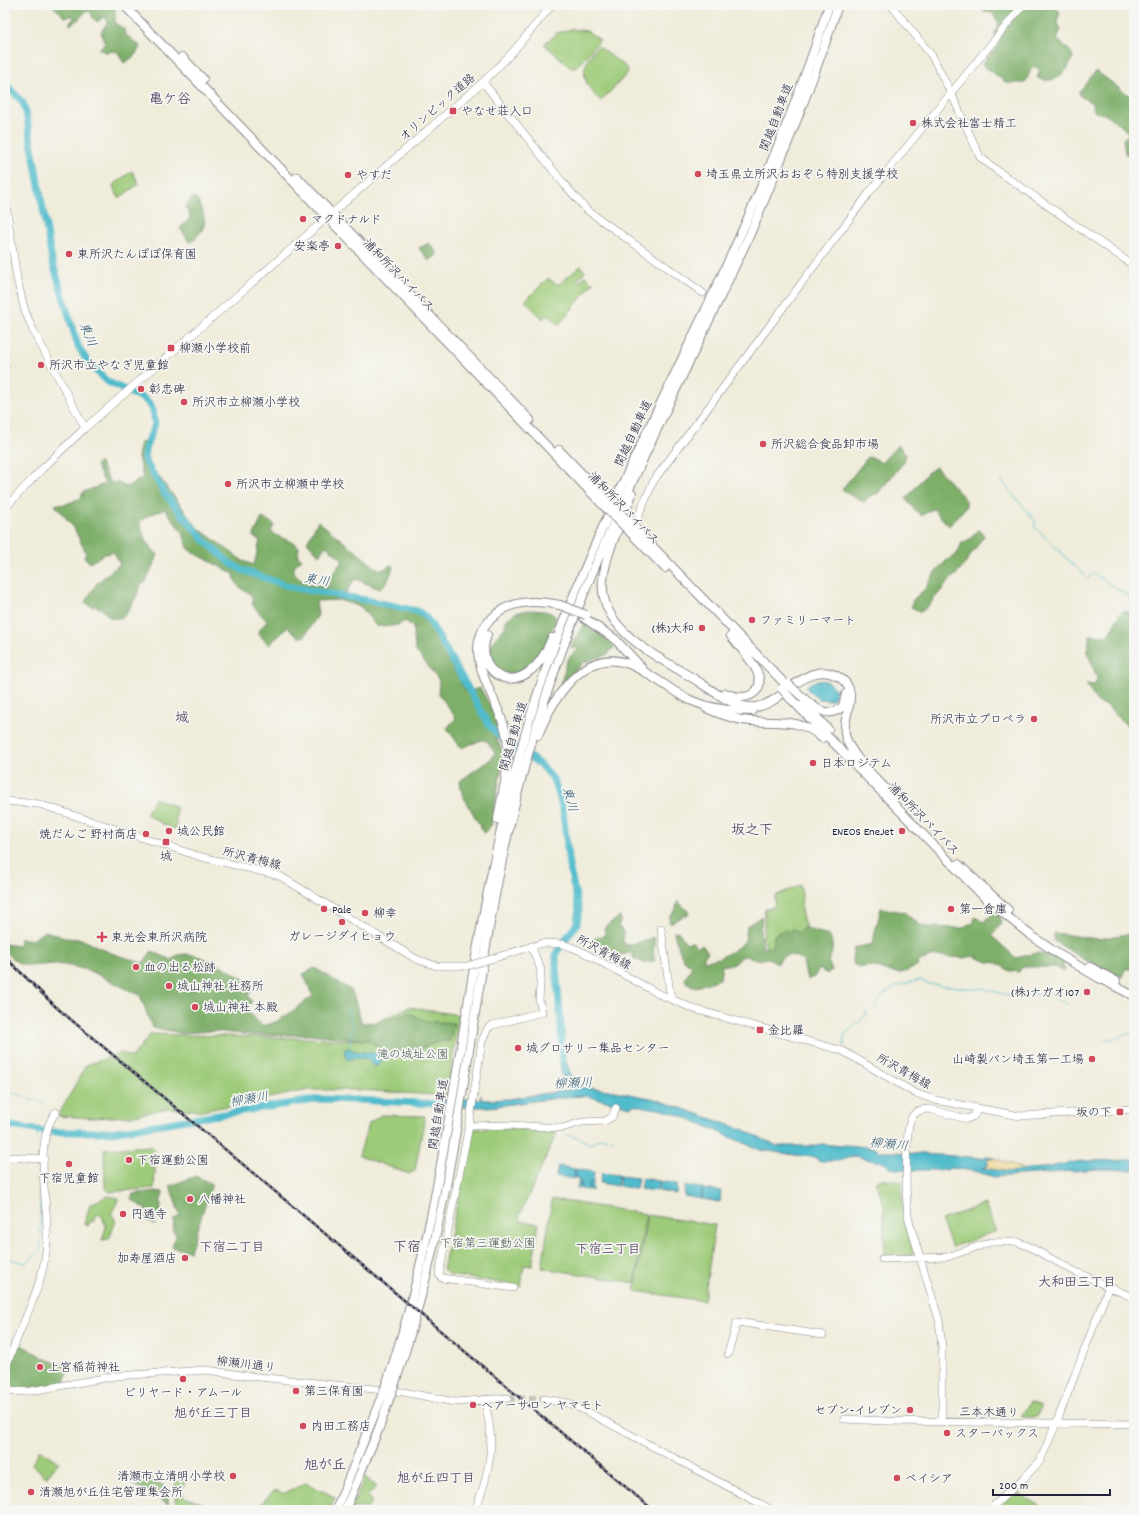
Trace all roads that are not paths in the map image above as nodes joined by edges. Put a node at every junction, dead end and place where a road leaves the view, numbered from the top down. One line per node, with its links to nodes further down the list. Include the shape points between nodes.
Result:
1 (124, 5): 11 (highway, 浦和所沢バイパス)
2 (131, 5): 11 (highway, 浦和所沢バイパス)
3 (552, 5): 8 (street, オリンピック道路, via 510,55)
4 (829, 5): 18 (highway, 関越自動車道, via 798,97 748,216)
5 (838, 5): 15 (highway, 関越自動車道, via 795,126 770,186)
6 (891, 5): 9 (street, via 932,56)
7 (1024, 5): 9 (street)
8 (483, 82): 11 (street, オリンピック道路); 13 (street, via 567,189 587,210)
9 (951, 93): 12 (street, via 980,156 998,172); 17 (street, via 869,193 657,476)
10 (5, 198): 14 (street, via 17,279 25,311)
11 (329, 215): 14 (street, オリンピック道路); 17 (highway, 浦和所沢バイパス, bridge)
12 (1134, 266)
13 (703, 293)
14 (85, 428): 16 (street, オリンピック道路, via 52,458)
15 (656, 432): 22 (highway, via 609,556 602,586 605,605 614,622 628,636); 28 (highway, 関越自動車道, via 587,583)
16 (5, 508)
17 (633, 531): 21 (highway, 浦和所沢バイパス); 24 (highway, 浦和所沢バイパス)
18 (591, 554): 19 (highway, via 539,663 526,674 513,679 500,677 493,672 486,660 484,645 488,633 499,618 523,608); 28 (highway, 関越自動車道, via 549,660)
19 (559, 607): 20 (highway); 33 (highway, via 531,602 512,605 496,614 482,634 478,653 480,668 506,732 508,756)
20 (585, 617): 22 (highway); 23 (highway, via 615,639)
21 (731, 636): 24 (highway, 浦和所沢バイパス); 25 (highway, via 758,673 758,688 753,694 742,697)
22 (659, 658): 25 (highway)
23 (654, 678): 27 (highway); 28 (highway, via 620,661 601,662 586,668 573,678 556,699)
24 (786, 687): 26 (highway, 浦和所沢バイパス, bridge)
25 (711, 688): 31 (highway, via 737,703 757,707 772,702 812,674 824,672 837,676 847,685 850,692 851,700 845,727 850,745)
26 (794, 695): 27 (highway, via 827,713 841,708 846,699 841,685 835,680 823,677 810,680 775,705 761,710 724,708); 30 (highway, 浦和所沢バイパス); 31 (highway, 浦和所沢バイパス)
27 (686, 698): 30 (highway, via 731,718 792,722 808,727)
28 (528, 747): 29 (highway); 29 (highway, 関越自動車道)
29 (523, 764): 33 (highway, 関越自動車道, via 500,829); 39 (highway, 関越自動車道)
30 (869, 780): 37 (highway, 浦和所沢バイパス, via 964,878 1004,914 1058,954)
31 (894, 798): 36 (highway, 浦和所沢バイパス, via 966,873 1009,912 1065,952)
32 (5, 801): 35 (street, 所沢青梅線, bridge, via 39,804 198,856 280,876 416,958 437,966 467,966)
33 (492, 872): 39 (highway, 関越自動車道)
34 (661, 929): 38 (street)
35 (531, 946): 38 (street, 所沢青梅線, via 554,943 569,946); 44 (street, via 541,970 539,1000 542,1012 488,1028 482,1040)
36 (1134, 990)
37 (1134, 996)
38 (671, 999): 41 (street, 所沢青梅線, via 720,1017 838,1049 859,1058 919,1094)
39 (460, 1077): 56 (highway, 関越自動車道, bridge, via 449,1144)
40 (616, 1108): 44 (street, via 607,1121 582,1122 562,1128)
41 (977, 1109): 42 (street, 所沢青梅線, via 1025,1116); 47 (street, via 974,1116 969,1119 929,1109 922,1110 912,1117 906,1177 909,1222)
42 (1134, 1109)
43 (56, 1112): 46 (street, via 49,1123)
44 (469, 1126): 50 (street, via 439,1274 442,1278)
45 (5, 1157): 46 (street)
46 (44, 1159): 54 (street, via 47,1240 42,1277)
47 (919, 1258): 48 (street); 49 (street, via 947,1257 991,1242 1015,1242); 61 (street, via 941,1336)
48 (882, 1259)
49 (1109, 1286): 51 (street); 62 (street)
50 (513, 1288)
51 (1134, 1298)
52 (824, 1335): 53 (street, via 737,1322)
53 (728, 1354)
54 (5, 1370)
55 (5, 1392): 58 (street, 柳瀬川通り, via 31,1392 116,1376 206,1370 403,1392 455,1402)
56 (387, 1393): 64 (highway, 関越自動車道); 65 (highway, 関越自動車道, via 379,1428)
57 (508, 1398): 58 (street, 柳瀬川通り)
58 (485, 1399): 66 (street, via 490,1446 484,1483)
59 (544, 1399): 67 (street, via 568,1403 584,1410)
60 (844, 1419): 61 (street, 三本木通り)
61 (942, 1422): 62 (street, 三本木通り)
62 (1056, 1424): 63 (street, 三本木通り); 68 (street, via 1040,1461)
63 (1134, 1424)
64 (336, 1510)
65 (345, 1510)
66 (475, 1510)
67 (772, 1510)
68 (989, 1510)

